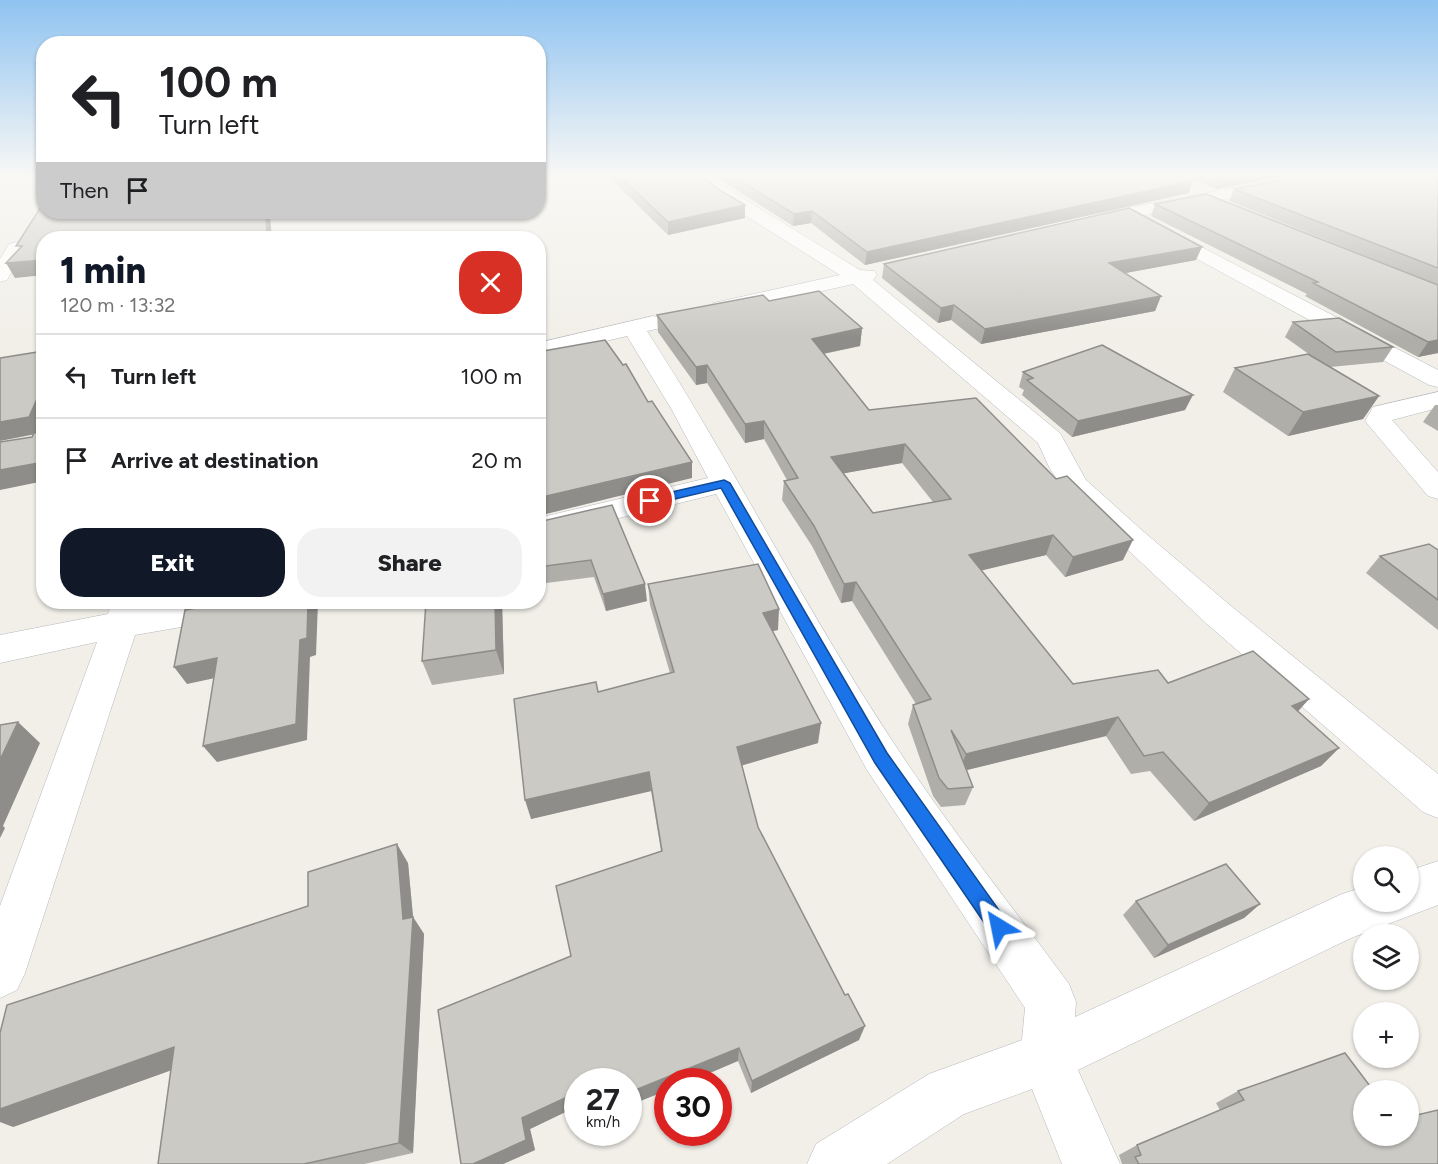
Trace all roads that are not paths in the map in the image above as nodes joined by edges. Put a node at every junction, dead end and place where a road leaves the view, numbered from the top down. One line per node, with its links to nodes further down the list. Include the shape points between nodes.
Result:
1 (780, 229): 6 (street)
2 (1157, 229): 9 (street)
3 (16, 248): 5 (street)
4 (888, 270): 6 (street)
5 (0, 276)
6 (857, 277): 7 (street); 17 (street, via 1038,427 1050,439 1076,486 1133,539)
7 (700, 312)
8 (546, 348): 11 (street, via 650,324 685,411)
9 (1438, 380)
10 (1438, 400): 12 (street, via 1382,413 1378,422)
11 (724, 483): 13 (street); 22 (street, via 881,758 1051,1002)
12 (1438, 490)
13 (546, 526)
14 (173, 609): 15 (street)
15 (125, 613): 16 (street); 21 (street)
16 (0, 649)
17 (1438, 799)
18 (1438, 883): 19 (street)
19 (1419, 890)
20 (1359, 912): 22 (street)
21 (0, 974)
22 (1046, 1058): 23 (street, via 948,1093); 24 (street)
23 (836, 1164)
24 (1091, 1164)

